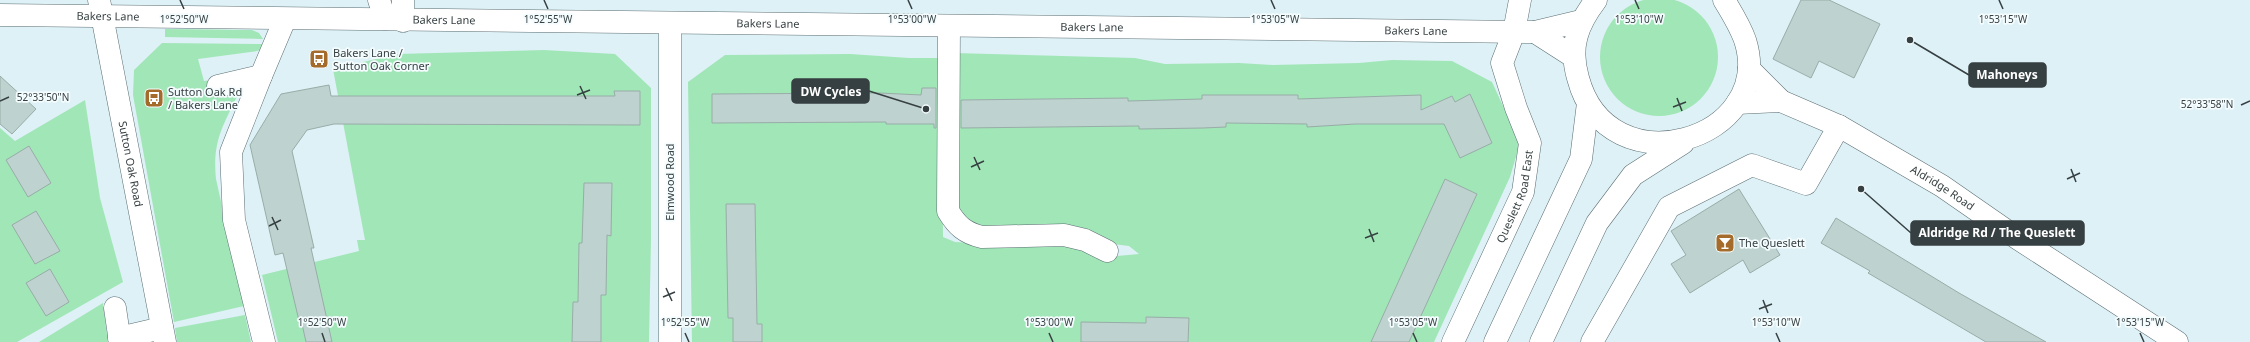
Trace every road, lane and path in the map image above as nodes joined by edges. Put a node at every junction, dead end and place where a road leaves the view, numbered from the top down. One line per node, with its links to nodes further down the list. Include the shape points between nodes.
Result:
1 (1520, 0): 11 (main road, Queslett Road East)
2 (1596, 0): 8 (main road)
3 (1724, 0): 14 (main road, via 1745,41)
4 (100, 8): 6 (main road, Bakers Lane); 7 (main road, Bakers Lane); 24 (main road, Sutton Oak Road)
5 (392, 10): 7 (main road, Bakers Lane); 9 (main road, Bakers Lane)
6 (0, 15)
7 (285, 19): 15 (main road)
8 (1581, 21): 12 (main road, Bakers Lane); 13 (main road)
9 (670, 23): 10 (main road, Bakers Lane); 28 (main road, Elmwood Road)
10 (948, 26): 11 (main road, Bakers Lane); 22 (main road, via 948,211 956,224 970,234 982,237 1064,235 1085,240)
11 (1514, 32): 12 (main road, Bakers Lane); 29 (main road, Queslett Road East, via 1502,63 1530,144 1523,192)
12 (1535, 32): 13 (main road)
13 (1574, 57): 18 (main road, via 1581,90)
14 (1748, 69): 17 (main road, Aldridge Road); 19 (main road, via 1744,91)
15 (261, 76): 16 (main road); 27 (main road, via 232,152 234,220)
16 (218, 86)
17 (1781, 101): 19 (main road, Aldridge Road); 20 (main road, Aldridge Road)
18 (1588, 103): 21 (main road, via 1602,120 1627,137 1659,144); 30 (main road, via 1581,159)
19 (1737, 103): 21 (main road, via 1714,126)
20 (1839, 126): 31 (main road, via 1806,184 1752,165 1669,207); 32 (main road, Aldridge Road, via 1942,186)
21 (1689, 139): 26 (main road, via 1633,175 1597,223)
22 (1107, 251)
23 (115, 308): 25 (main road, Sutton Oak Road)
24 (163, 335): 25 (main road, Sutton Oak Road)
25 (120, 340)
26 (1547, 340)
27 (264, 342)
28 (670, 342)
29 (1453, 342)
30 (1495, 342)
31 (1593, 342)
32 (2177, 342)

